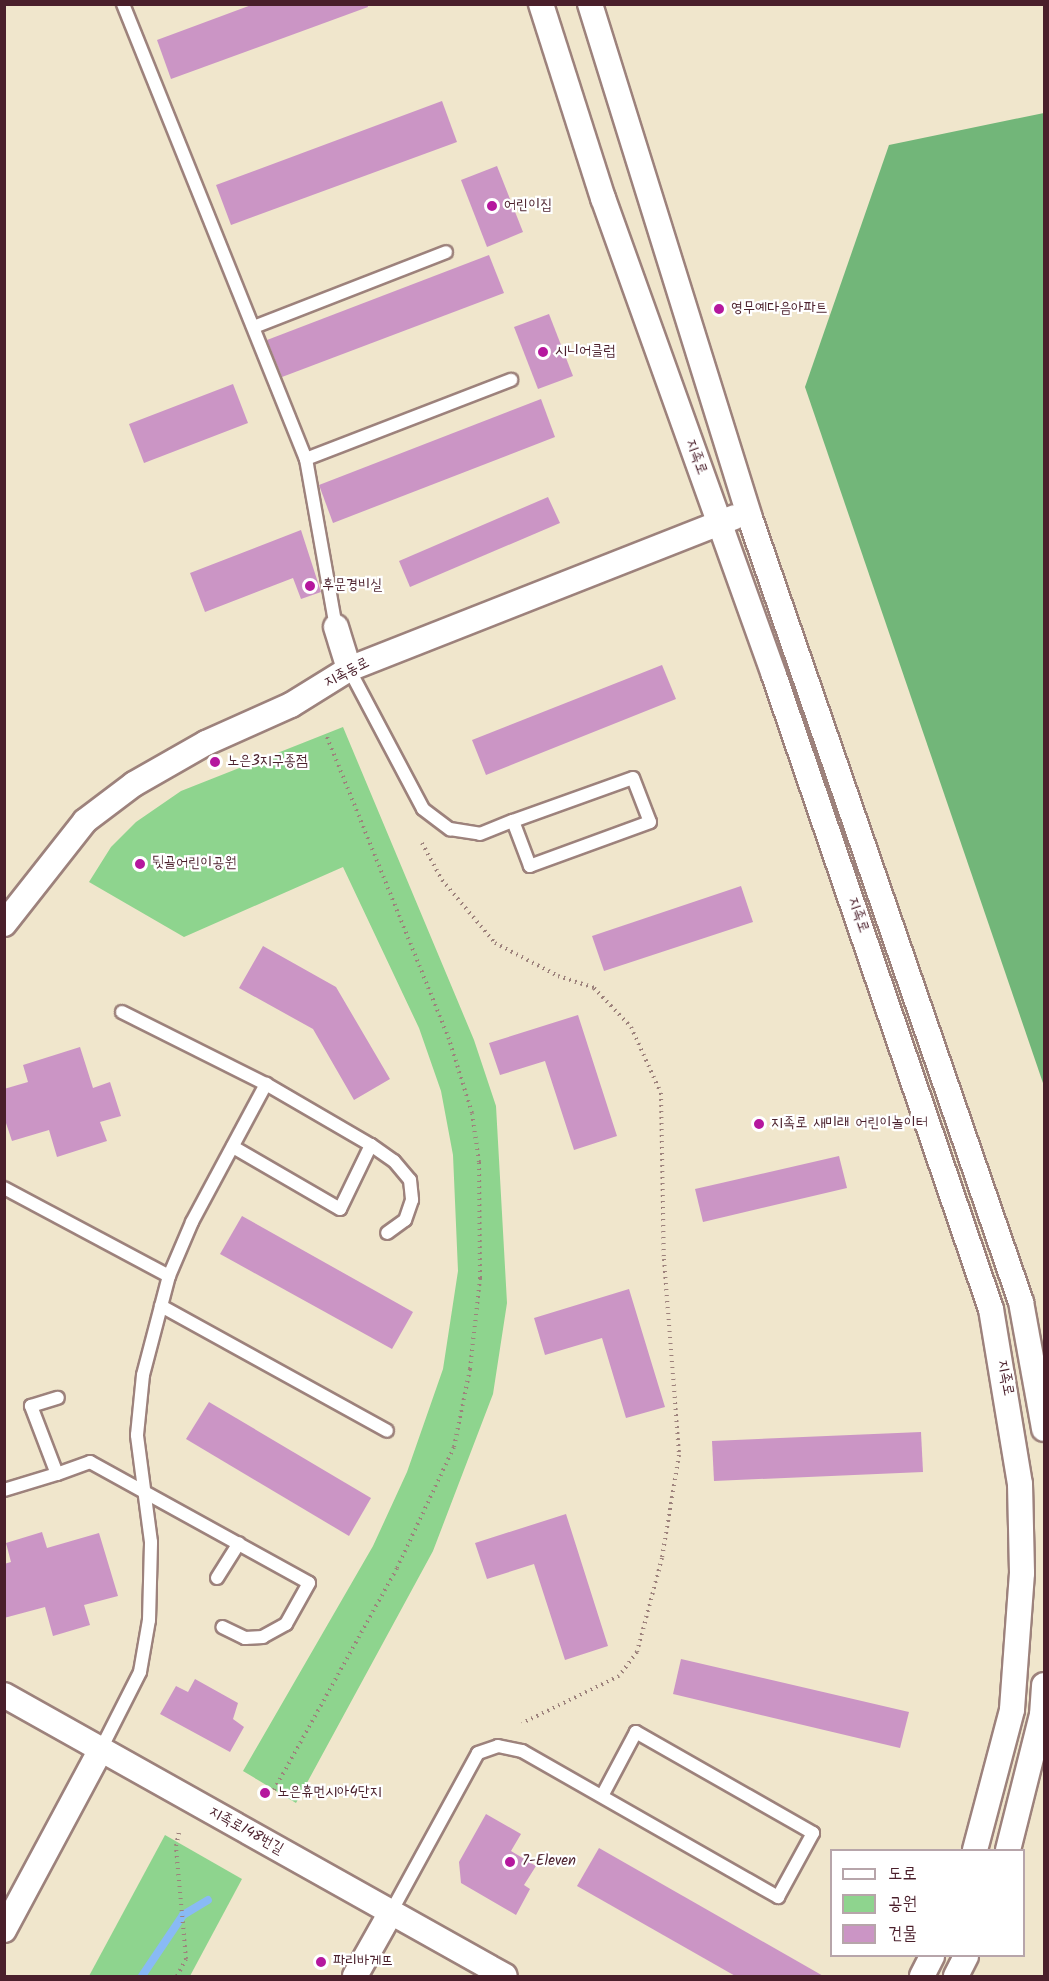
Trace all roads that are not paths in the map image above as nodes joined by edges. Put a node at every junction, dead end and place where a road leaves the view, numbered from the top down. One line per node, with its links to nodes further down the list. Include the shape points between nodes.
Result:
1 (541, 4): 9 (street, 지족로, via 603,198)
2 (590, 4): 8 (street, 지족로)
3 (126, 5): 5 (lane)
4 (446, 252): 5 (lane)
5 (254, 327): 7 (lane)
6 (511, 380): 7 (lane)
7 (306, 459): 10 (lane)
8 (748, 512): 9 (street, 지족동로); 23 (street, 지족로, via 1021,1302)
9 (720, 523): 11 (street, 지족동로); 35 (street, 지족로, via 992,1309 1020,1484 1022,1573 1012,1699)
10 (336, 627): 11 (street)
11 (349, 669): 12 (lane, via 423,809 450,829 480,834); 13 (street, 지족동로, via 291,705 206,743 134,784 85,821)
12 (513, 821): 12 (lane, via 633,778 650,822 530,866)
13 (4, 924)
14 (122, 1012): 15 (lane)
15 (266, 1084): 16 (lane); 17 (lane)
16 (371, 1145): 17 (lane, via 340,1209); 19 (lane, via 394,1161 410,1180 412,1200 405,1220)
17 (233, 1147): 20 (lane, via 192,1222)
18 (4, 1188): 20 (lane)
19 (387, 1233)
20 (169, 1276): 21 (lane)
21 (161, 1306): 24 (lane); 26 (lane, via 143,1375 137,1435)
22 (58, 1398): 25 (lane, via 31,1406)
23 (1044, 1429)
24 (387, 1431)
25 (57, 1474): 26 (lane, via 90,1462); 27 (lane)
26 (144, 1488): 28 (lane); 33 (lane, via 151,1542 149,1620 140,1671)
27 (4, 1490)
28 (239, 1543): 29 (lane); 30 (lane, via 309,1583 286,1624 263,1637 245,1638)
29 (217, 1578)
30 (222, 1627)
31 (1044, 1685): 36 (street, via 1042,1715)
32 (4, 1695): 33 (street, 지족로148번길)
33 (101, 1749): 37 (street, 지족로148번길); 38 (street)
34 (602, 1796): 34 (lane, via 778,1897 813,1833 636,1732); 37 (lane, via 522,1751 498,1746 478,1753)
35 (975, 1849)
36 (1008, 1849)
37 (391, 1912): 41 (street); 42 (street, 지족로148번길)
38 (4, 1930)
39 (932, 1957): 43 (street)
40 (966, 1957): 44 (street)
41 (355, 1977)
42 (505, 1977)
43 (922, 1977)
44 (956, 1977)

